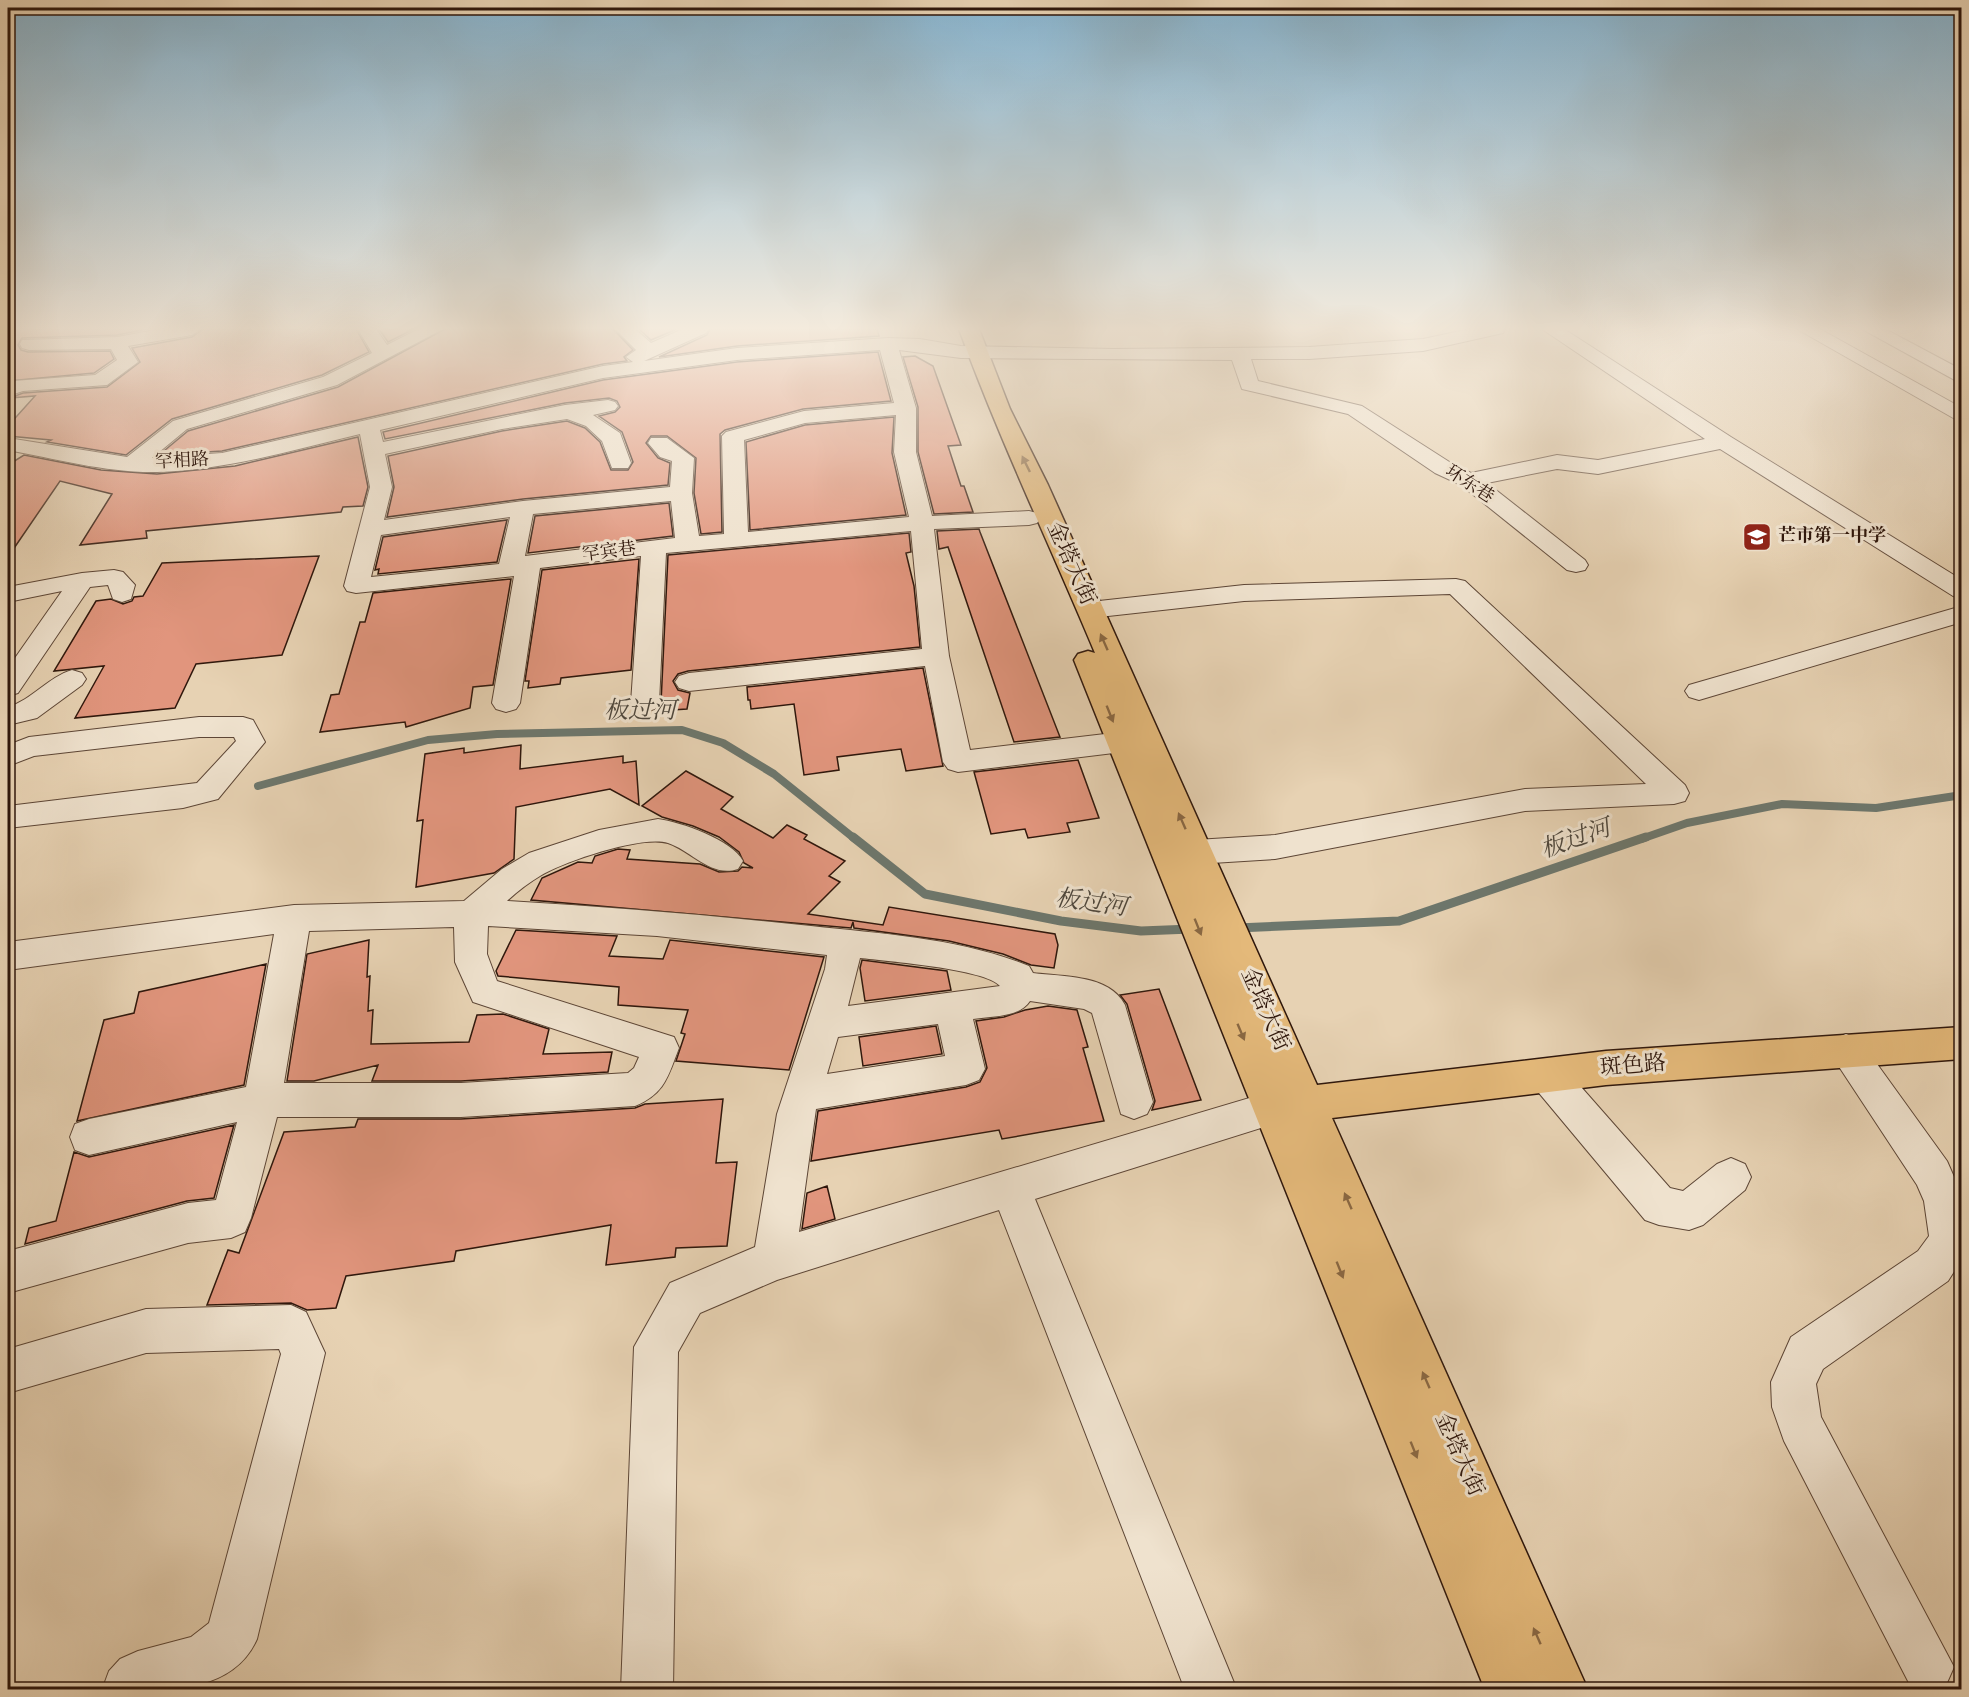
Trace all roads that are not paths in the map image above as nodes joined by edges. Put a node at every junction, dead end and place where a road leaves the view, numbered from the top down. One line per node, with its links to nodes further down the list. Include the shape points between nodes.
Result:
1 (237, 408): 22 (street, via 180,425)
2 (444, 408): 14 (street, 罕相路)
3 (562, 408): 12 (street)
4 (595, 408): 12 (street)
5 (904, 408): 29 (street, via 804,417 733,436)
6 (906, 408): 27 (street, via 905,452)
7 (980, 408): 26 (main road, 金塔大街)
8 (999, 408): 38 (main road, 金塔大街, one-way to 8)
9 (1348, 408): 23 (street, 环东巷)
10 (1672, 408): 16 (street)
11 (1946, 408): 13 (street)
12 (566, 413): 15 (street); 21 (street, via 593,422 612,438)
13 (1962, 417)
14 (369, 425): 19 (street, 罕宾巷); 22 (street, 罕相路, via 222,460)
15 (461, 431): 19 (street); 20 (street)
16 (1723, 442): 23 (street, via 1598,467 1557,462); 35 (street)
17 (659, 443): 24 (street, via 668,452 684,458)
18 (8, 444): 22 (street, 罕相路)
19 (375, 450): 28 (street, 罕宾巷, via 381,487)
20 (466, 452)
21 (620, 463)
22 (131, 464)
23 (1469, 480): 33 (street, 环东巷)
24 (681, 493): 25 (street); 30 (street)
25 (523, 508): 28 (street); 32 (street)
26 (1029, 518): 27 (street, 罕宾巷); 49 (main road, 金塔大街, one-way to 49)
27 (922, 523): 29 (street, 罕宾巷); 40 (street)
28 (370, 529): 32 (street, 罕宾巷, via 356,586)
29 (736, 540): 30 (street, 罕宾巷)
30 (687, 545): 31 (street, 罕宾巷)
31 (654, 547): 32 (street, 罕宾巷); 46 (street)
32 (520, 566): 45 (street)
33 (1576, 566)
34 (82, 580): 36 (street); 37 (street, via 114,577 123,585); 43 (street)
35 (1962, 591)
36 (8, 594)
37 (122, 594)
38 (1090, 610): 53 (main road, 金塔大街, one-way to 38); 53 (street, via 1244,593 1456,586 1674,793 1525,800 1275,847)
39 (1962, 614): 44 (street)
40 (936, 656): 42 (street); 49 (street, via 958,762)
41 (72, 679): 47 (street, via 27,711)
42 (688, 682)
43 (8, 687)
44 (1699, 690)
45 (506, 702)
46 (645, 703)
47 (8, 716)
48 (8, 722): 50 (street)
49 (1122, 742): 53 (main road, 金塔大街)
50 (18, 751): 51 (street, via 199,727 243,727 251,742 207,791)
51 (8, 817)
52 (727, 861): 54 (street, via 669,831 616,836 531,866 497,889)
53 (1193, 868): 67 (main road, 金塔大街)
54 (472, 913): 55 (street); 56 (street, via 657,923); 65 (street, via 471,966 485,992 661,1048 648,1079 635,1089 461,1100)
55 (294, 918): 57 (street); 65 (street)
56 (845, 944): 58 (street, via 927,952 987,964 1017,976); 60 (street, via 842,969)
57 (8, 956)
58 (1017, 985): 59 (street, via 1012,999); 66 (street, via 1092,995 1107,1005)
59 (952, 1007): 60 (street); 64 (street, via 966,1069)
60 (824, 1024): 64 (street)
61 (1962, 1043): 62 (main road, 斑色路)
62 (1846, 1050): 63 (main road, 斑色路); 74 (street, via 1933,1174 1944,1201 1950,1240 1933,1266 1807,1353 1793,1382 1795,1407 1800,1425)
63 (1547, 1075): 67 (main road, 斑色路); 69 (street, via 1659,1206 1689,1211)
64 (801, 1095): 71 (street)
65 (262, 1100): 68 (street); 72 (street, via 231,1218 188,1223)
66 (1134, 1102)
67 (1289, 1106): 70 (street); 78 (main road, 金塔大街, one-way to 78); 79 (main road, 金塔大街, one-way to 67)
68 (89, 1137)
69 (1731, 1177)
70 (1010, 1187): 71 (street); 77 (street)
71 (774, 1260): 76 (street, via 685,1298 656,1347)
72 (8, 1272)
73 (8, 1371): 75 (street, via 146,1331 291,1327 303,1353 231,1639 204,1660 138,1677)
74 (1928, 1667)
75 (128, 1689)
76 (646, 1689)
77 (1211, 1689)
78 (1513, 1689)
79 (1561, 1689)

